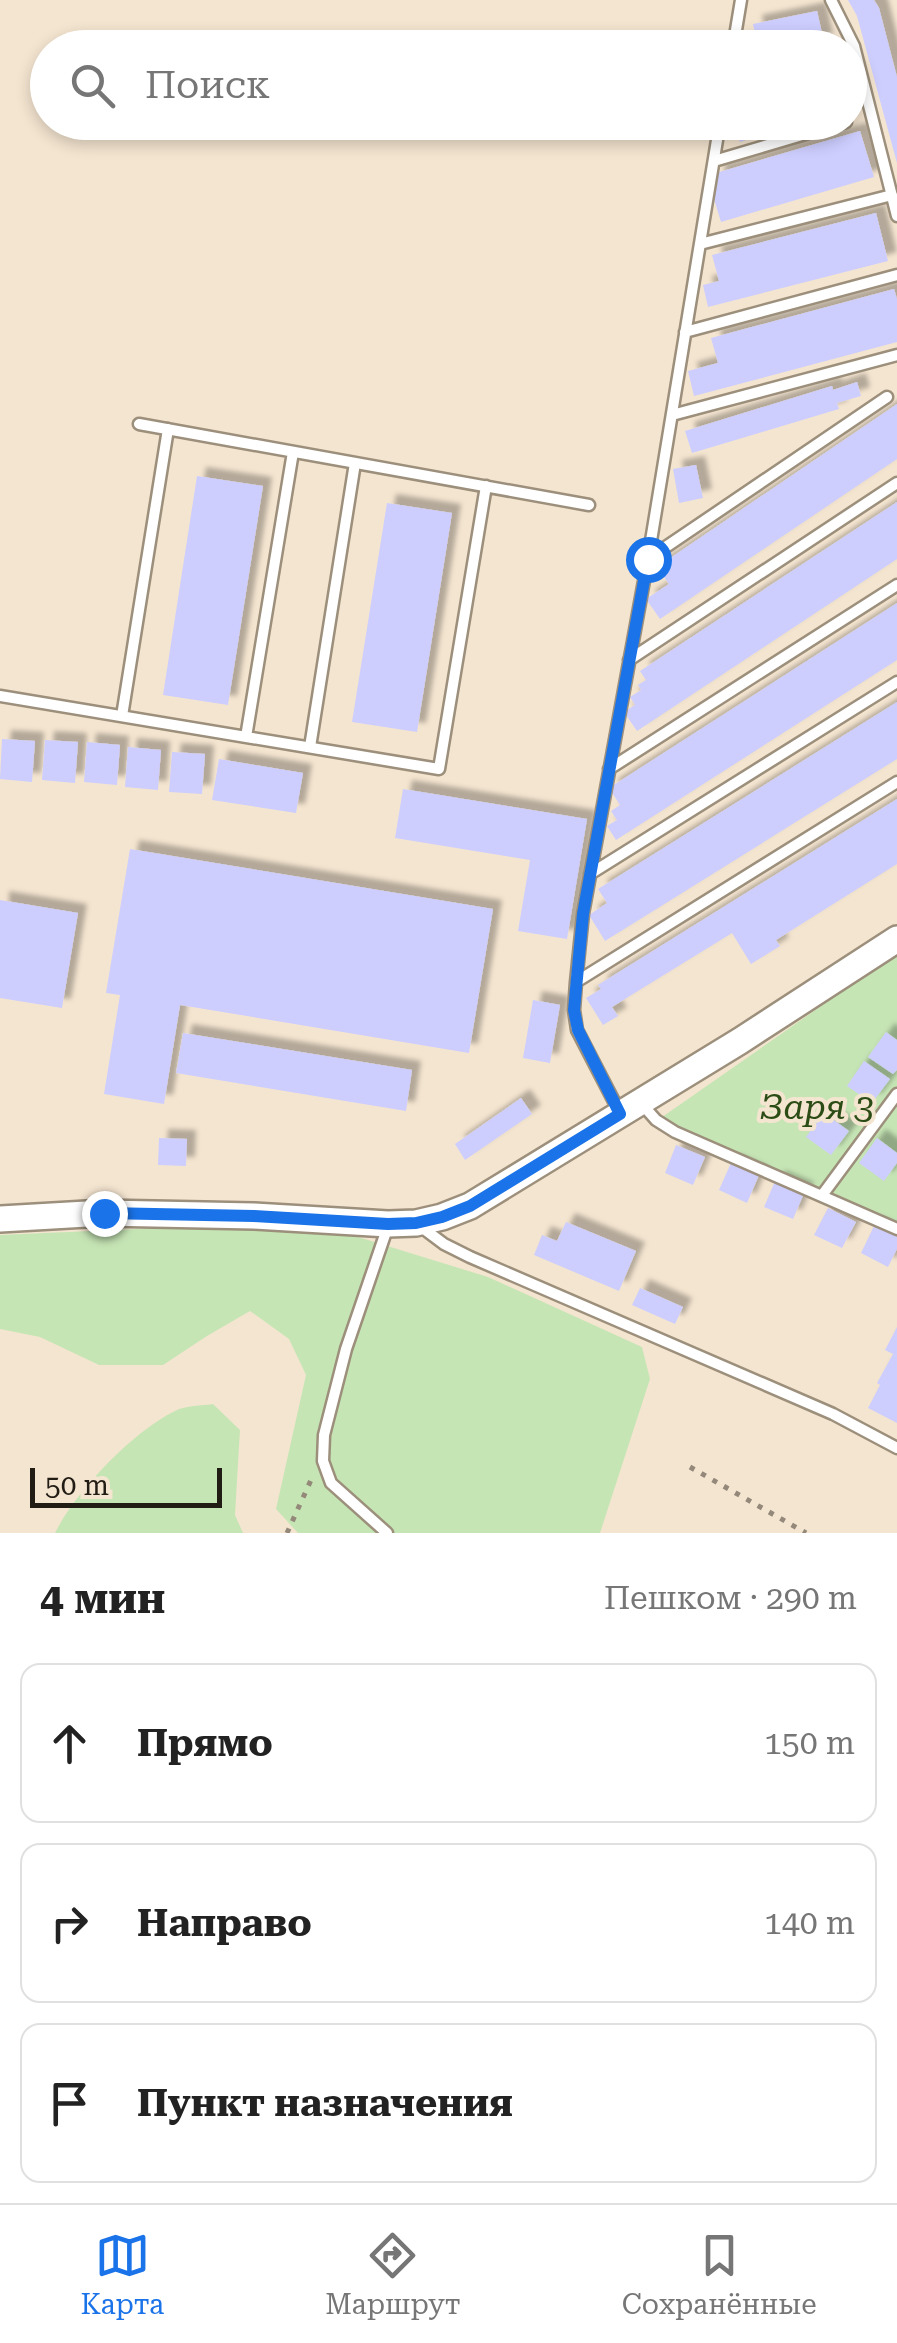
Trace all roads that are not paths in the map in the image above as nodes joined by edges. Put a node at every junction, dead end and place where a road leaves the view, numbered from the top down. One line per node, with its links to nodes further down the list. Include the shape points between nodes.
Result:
1 (741, 0): 3 (lane)
2 (831, 0): 4 (lane)
3 (736, 30)
4 (844, 30)
5 (867, 101): 6 (lane)
6 (871, 115): 7 (lane); 11 (lane)
7 (867, 116)
8 (717, 140): 10 (lane)
9 (786, 140): 10 (lane)
10 (714, 161): 13 (lane)
11 (892, 195): 12 (lane); 13 (lane)
12 (897, 216)
13 (700, 244): 15 (lane)
14 (897, 275): 15 (lane)
15 (686, 332): 18 (lane)
16 (897, 355): 18 (lane)
17 (886, 398): 26 (lane)
18 (672, 415): 26 (lane)
19 (139, 424): 20 (lane)
20 (168, 429): 21 (lane); 31 (lane)
21 (293, 452): 22 (lane); 32 (lane)
22 (356, 462): 24 (lane); 33 (lane)
23 (897, 484): 28 (lane)
24 (486, 486): 25 (lane); 33 (lane, via 439,769)
25 (589, 505)
26 (648, 559): 28 (lane)
27 (897, 586): 34 (lane)
28 (629, 660): 34 (lane)
29 (897, 682): 36 (lane)
30 (0, 696): 31 (lane)
31 (122, 716): 32 (lane)
32 (246, 737): 33 (lane)
33 (310, 748)
34 (610, 770): 36 (lane)
35 (897, 782): 38 (lane)
36 (590, 874): 38 (lane)
37 (897, 940): 40 (street)
38 (576, 982): 40 (lane, via 578,1030)
39 (897, 1094): 41 (lane)
40 (630, 1108): 41 (lane); 43 (street, via 470,1206)
41 (823, 1194): 45 (lane)
42 (0, 1219): 44 (street, via 104,1213)
43 (416, 1223): 44 (street); 46 (lane, via 470,1257)
44 (388, 1224): 47 (lane, via 346,1349 323,1461 331,1482)
45 (897, 1228)
46 (897, 1448)
47 (388, 1533)

